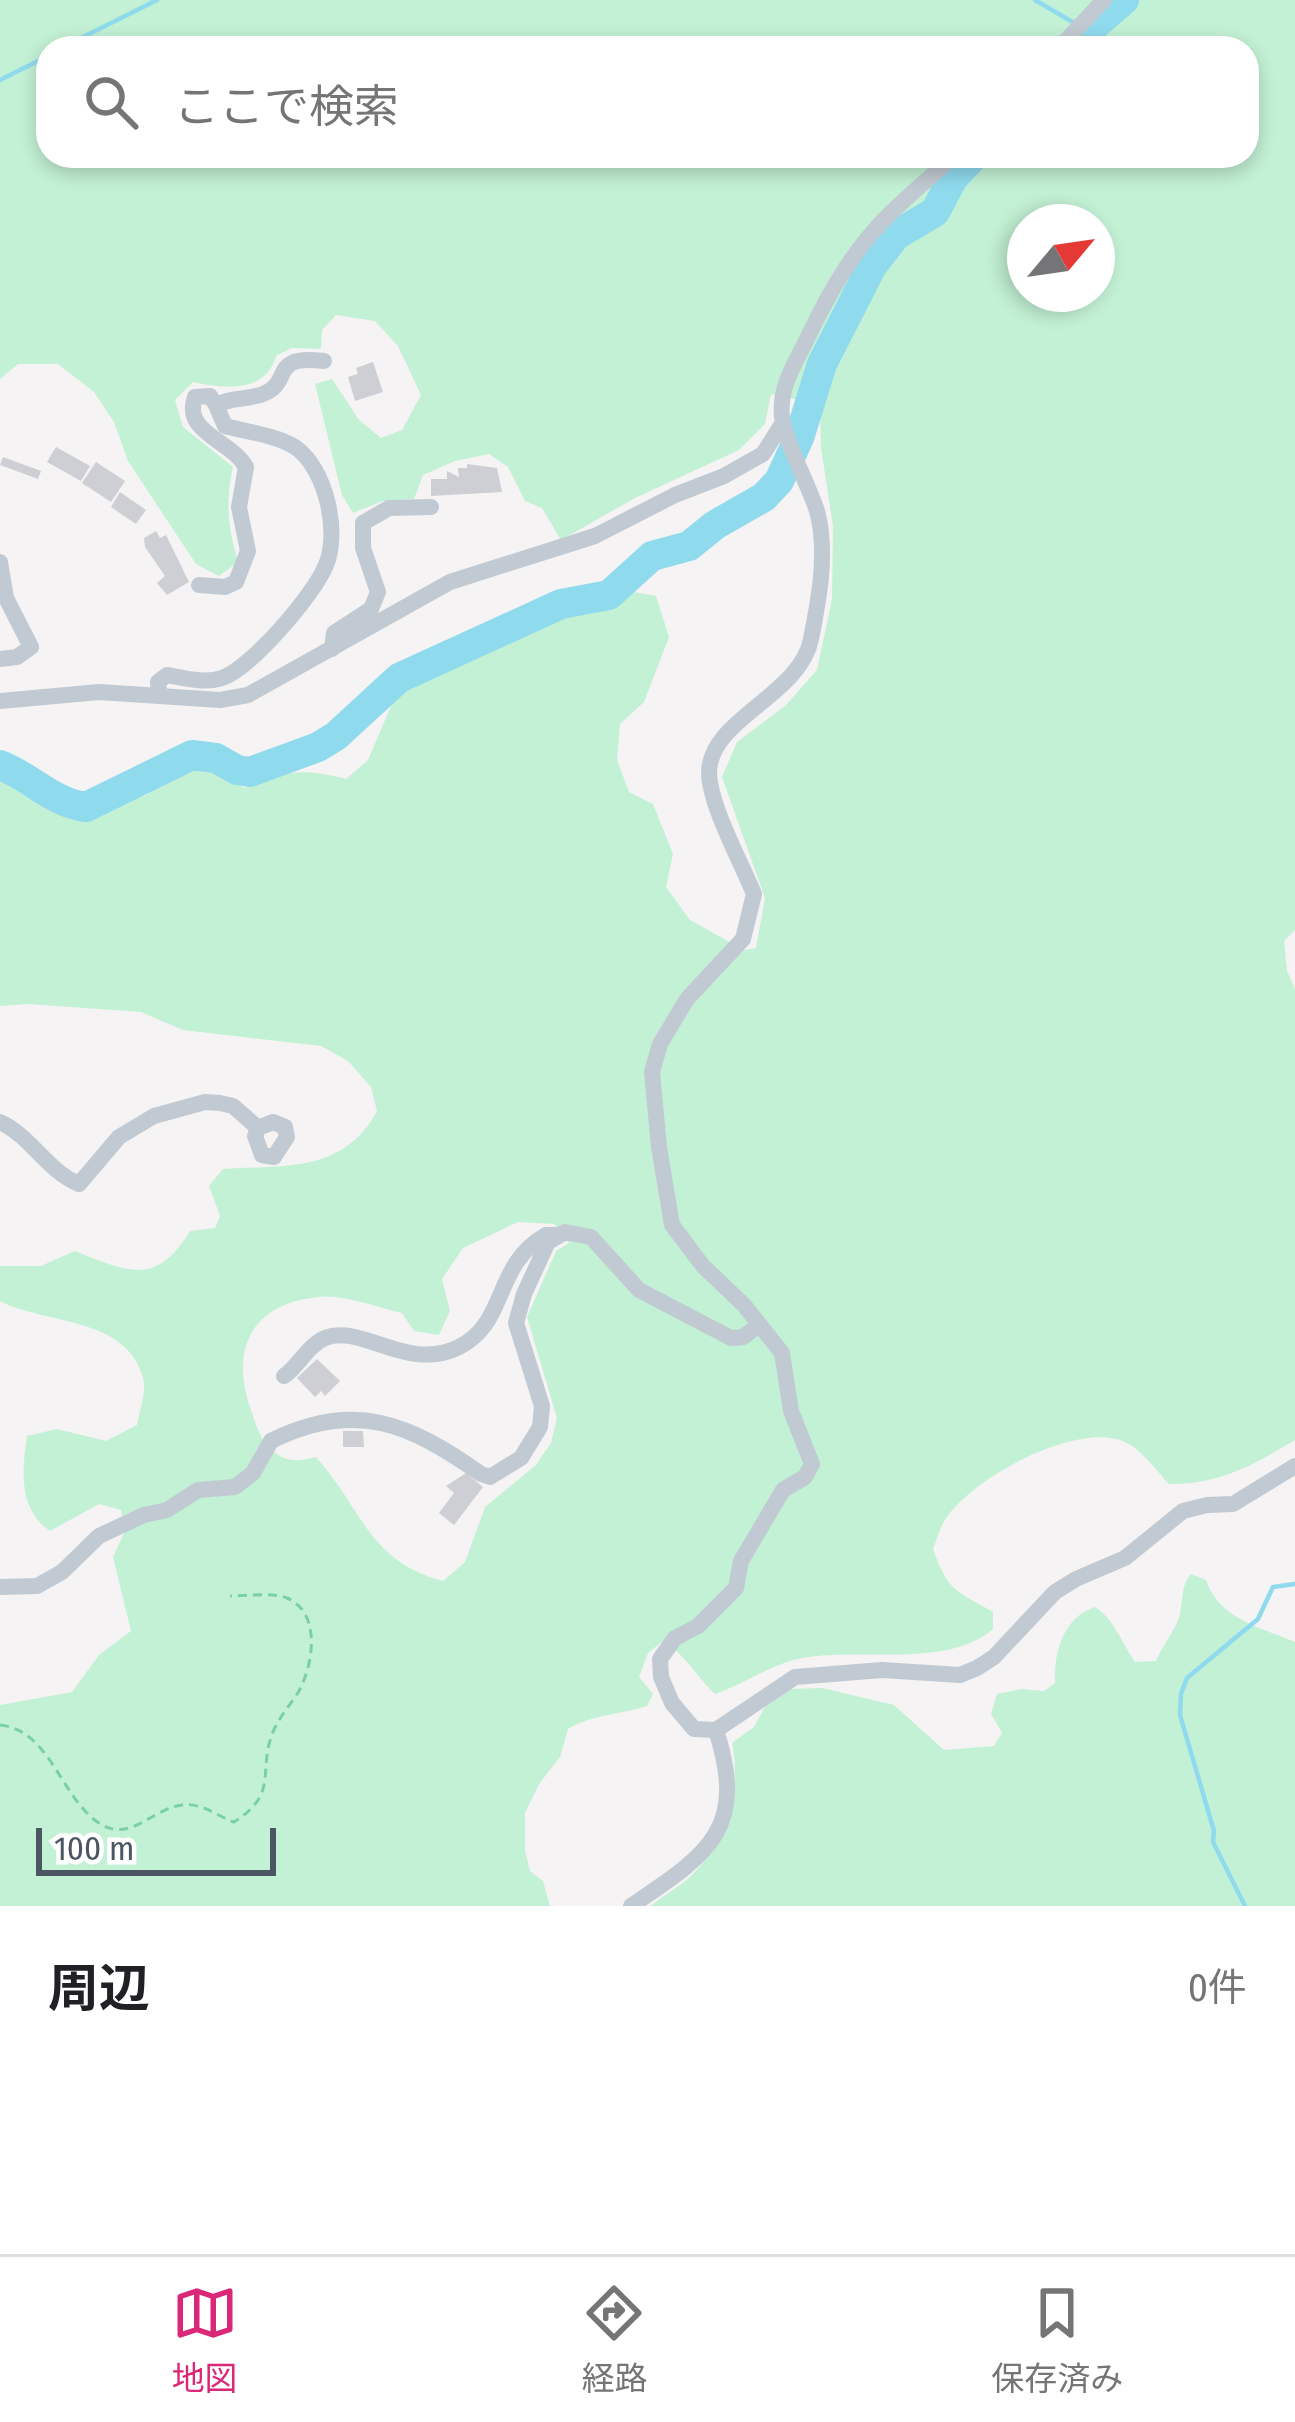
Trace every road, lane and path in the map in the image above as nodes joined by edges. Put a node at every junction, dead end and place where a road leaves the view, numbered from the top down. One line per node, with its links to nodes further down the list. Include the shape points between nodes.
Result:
1 (1104, 0): 2 (street)
2 (1068, 36)
3 (940, 168): 6 (street, via 843,270 781,390)
4 (324, 361): 5 (street, via 289,362 271,390)
5 (216, 405): 9 (street, via 201,394 191,413 246,467 239,507 248,550 236,582); 12 (street, via 225,426 285,442 310,462 325,494 330,553 251,663 218,680 167,676)
6 (782, 424): 10 (street, via 763,454 724,476 596,536 450,582); 17 (street, via 820,532 808,656 716,750 709,772 716,800 754,902 743,939 671,1021 652,1072 672,1225)
7 (431, 507): 10 (street, via 389,508 363,523 378,592 371,609 334,633)
8 (0, 562): 11 (street, via 6,598 31,647)
9 (199, 585)
10 (332, 649): 12 (street, via 236,699)
11 (0, 659)
12 (159, 693): 13 (street)
13 (0, 701)
14 (0, 1122): 15 (street, via 79,1184 119,1137 154,1116 220,1103)
15 (258, 1128)
16 (556, 1235): 17 (street, via 591,1237 639,1289 730,1338); 18 (street, via 517,1256 486,1327 454,1350 399,1353 335,1336); 20 (street, via 516,1323 542,1412 515,1464 490,1477 413,1431 373,1418 310,1427 271,1441 235,1487 198,1490 99,1536 37,1586)
17 (759, 1325): 23 (street, via 782,1353 791,1411 812,1464 783,1490 741,1561 736,1588 660,1659 683,1721)
18 (284, 1376)
19 (1295, 1466): 23 (street, via 1233,1504 1184,1511 1125,1558 1055,1592 977,1668 961,1675 796,1677)
20 (0, 1587)
21 (230, 1596): 22 (path, via 284,1596 299,1606 312,1636 306,1675 272,1733 259,1803 234,1822 183,1804 134,1829 110,1829 74,1799 32,1738)
22 (0, 1725)
23 (716, 1730): 24 (street, via 729,1803 713,1839 685,1870)
24 (631, 1906)

